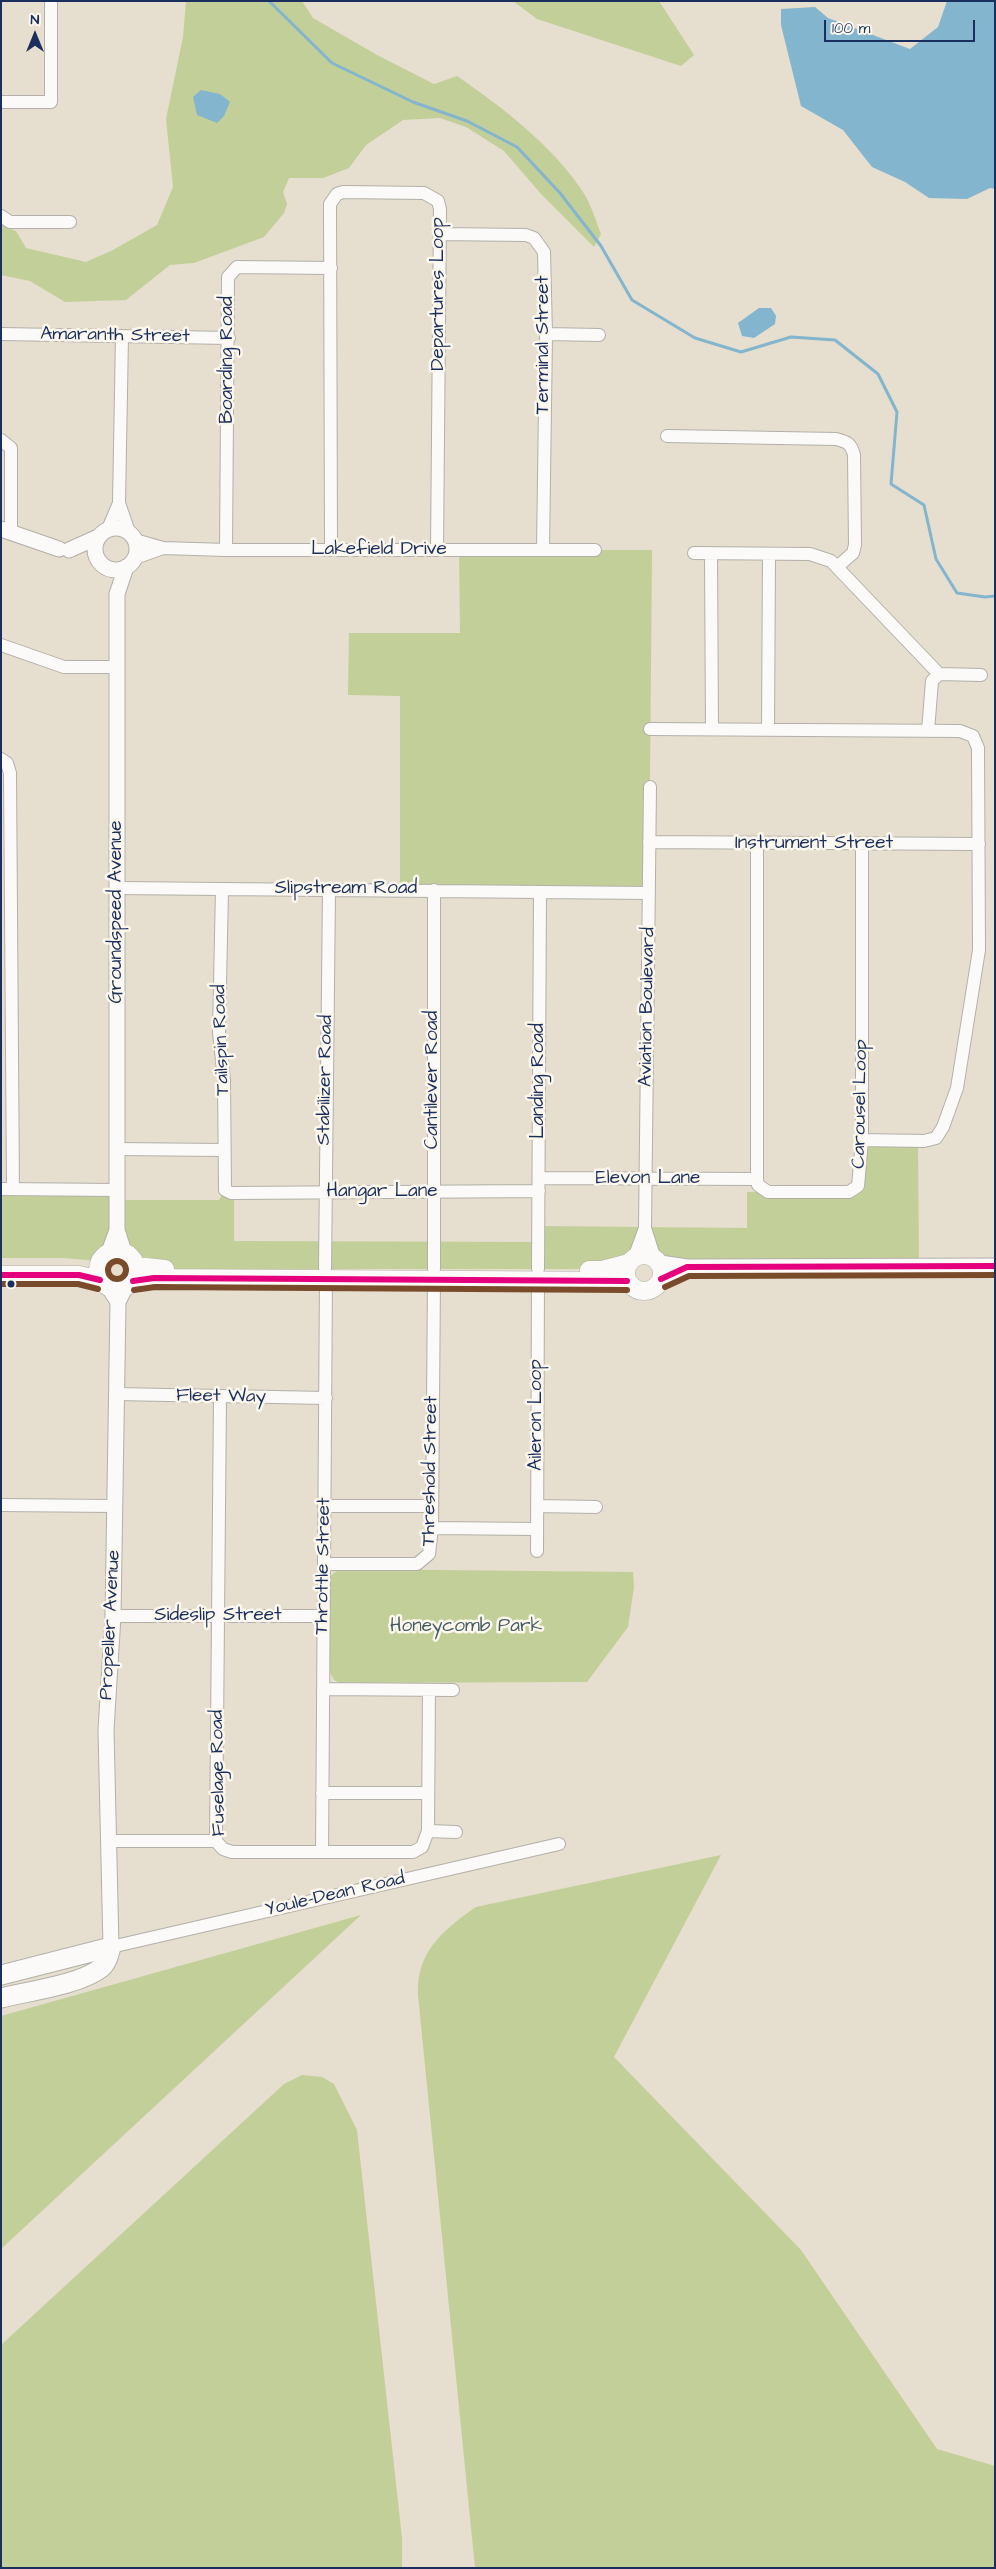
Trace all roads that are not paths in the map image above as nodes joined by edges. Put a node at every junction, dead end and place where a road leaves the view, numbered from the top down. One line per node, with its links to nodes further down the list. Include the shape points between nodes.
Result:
1 (51, 1): 2 (street, via 51,102)
2 (1, 102)
3 (1, 216): 4 (street, via 10,222)
4 (70, 222)
5 (439, 234): 6 (street, Departures Loop, via 438,200 431,195 337,194 330,204); 8 (street, Terminal Street, via 526,235 534,238 544,252); 22 (street, Departures Loop)
6 (331, 268): 11 (street, Boarding Road, via 243,267 231,271 228,285); 21 (street, Departures Loop)
7 (1, 334): 10 (street, Amaranth Street)
8 (546, 334): 9 (street); 23 (street, Terminal Street)
9 (599, 335)
10 (122, 336): 11 (street, Amaranth Street); 14 (street)
11 (229, 338): 20 (street, Boarding Road)
12 (667, 436): 30 (street, via 836,439 848,442 854,456 855,545 853,553)
13 (1, 440): 15 (street, via 11,448)
14 (120, 503): 16 (street); 17 (street)
15 (6, 531): 19 (street)
16 (103, 533): 17 (street, via 119,528); 19 (street); 28 (street, via 96,544)
17 (132, 536): 18 (street, Lakefield Drive); 29 (street, via 137,551)
18 (162, 548): 20 (street, Lakefield Drive); 29 (street, Lakefield Drive)
19 (64, 550): 28 (street)
20 (226, 550): 21 (street, Lakefield Drive)
21 (331, 550): 22 (street, Lakefield Drive)
22 (437, 550): 23 (street, Lakefield Drive)
23 (543, 550): 24 (street, Lakefield Drive)
24 (595, 550)
25 (694, 553): 26 (street)
26 (711, 553): 27 (street); 37 (street)
27 (769, 554): 30 (street, via 810,554 831,561); 38 (street)
28 (101, 562): 29 (street, via 118,569); 31 (street, Groundspeed Avenue)
29 (131, 562): 31 (street, Groundspeed Avenue)
30 (837, 567): 34 (street)
31 (117, 594): 33 (street, Groundspeed Avenue)
32 (1, 645): 33 (street, via 64,667)
33 (117, 667): 46 (street, Groundspeed Avenue)
34 (939, 674): 35 (street); 39 (street, via 932,681 930,690)
35 (981, 675)
36 (650, 729): 37 (street)
37 (712, 729): 38 (street)
38 (768, 730): 39 (street)
39 (928, 730): 45 (street, via 960,731 973,736 978,748)
40 (1, 759): 58 (street, via 7,763 10,772)
41 (650, 787): 42 (street, Aviation Boulevard)
42 (649, 842): 43 (street, Instrument Street); 51 (street, Aviation Boulevard)
43 (757, 843): 44 (street, Instrument Street); 56 (street)
44 (862, 844): 45 (street, Instrument Street); 52 (street, Carousel Loop)
45 (979, 844): 52 (street, via 979,950 958,1088 943,1128 936,1138 924,1141)
46 (116, 888): 47 (street, Slipstream Road); 53 (street, Groundspeed Avenue)
47 (222, 889): 48 (street, Slipstream Road); 54 (street, Tailspin Road, via 219,1032 224,1080)
48 (329, 890): 49 (street, Slipstream Road); 61 (street, Stabilizer Road)
49 (434, 890): 50 (street, Slipstream Road); 62 (street, Cantilever Road)
50 (540, 892): 51 (street, Slipstream Road); 57 (street, Landing Road)
51 (649, 893): 55 (street, Aviation Boulevard)
52 (862, 1140): 56 (street, Carousel Loop, via 858,1186 849,1192 768,1192 758,1185)
53 (117, 1149): 54 (street); 59 (street, Groundspeed Avenue)
54 (223, 1150): 60 (street, Tailspin Road)
55 (646, 1178): 56 (street, Elevon Lane); 57 (street, Elevon Lane); 63 (street, Aviation Boulevard)
56 (758, 1179)
57 (539, 1185): 62 (street, Hangar Lane); 71 (street, Landing Road)
58 (7, 1189): 59 (street)
59 (117, 1190): 64 (street, Groundspeed Avenue, via 117,1230)
60 (225, 1190): 61 (street, Hangar Lane, via 231,1193)
61 (324, 1192): 62 (street, Hangar Lane); 69 (street, Stabilizer Road)
62 (433, 1192): 70 (street, Cantilever Road)
63 (645, 1228): 65 (street, Aviation Boulevard); 68 (street, Aviation Boulevard)
64 (111, 1255): 66 (main road); 74 (main road, via 98,1274); 74 (main road, via 129,1255)
65 (632, 1260): 68 (main road, via 645,1255); 71 (main road, via 602,1270); 73 (main road, via 626,1272)
66 (1, 1263)
67 (995, 1266): 68 (street)
68 (659, 1267): 73 (main road, via 657,1286 647,1291 636,1289)
69 (325, 1274): 70 (main road); 74 (main road, via 154,1269); 77 (street, Throttle Street)
70 (434, 1274): 71 (main road); 81 (street, Threshold Street)
71 (538, 1274): 73 (main road); 82 (street, Aileron Loop)
72 (1, 1275): 74 (main road, via 79,1275)
73 (628, 1281)
74 (120, 1284): 75 (street, Propeller Avenue)
75 (116, 1394): 76 (street, Fleet Way); 79 (street, Propeller Avenue)
76 (220, 1397): 77 (street, Fleet Way); 89 (street, Fuselage Road)
77 (326, 1398): 80 (street, Throttle Street)
78 (1, 1505): 79 (street)
79 (115, 1506): 88 (street, Propeller Avenue)
80 (324, 1506): 81 (street); 87 (street, Throttle Street)
81 (432, 1506): 84 (street, Threshold Street)
82 (537, 1506): 83 (street); 85 (street, Aileron Loop)
83 (596, 1507)
84 (432, 1528): 85 (street); 87 (street, Threshold Street, via 429,1554 418,1564)
85 (536, 1529): 86 (street, Aileron Loop)
86 (537, 1551)
87 (324, 1564): 90 (street, Throttle Street)
88 (114, 1616): 89 (street, Sideslip Street); 98 (street, Propeller Avenue, via 106,1730)
89 (218, 1616): 90 (street, Sideslip Street); 99 (street, Fuselage Road)
90 (322, 1616): 91 (street, Throttle Street)
91 (323, 1689): 92 (street); 95 (street, Throttle Street)
92 (429, 1690): 93 (street); 94 (street)
93 (453, 1690)
94 (428, 1792): 95 (street); 96 (street)
95 (322, 1793): 101 (street, Throttle Street)
96 (428, 1831): 97 (street); 101 (street, Fuselage Road, via 422,1848 413,1852)
97 (456, 1832)
98 (110, 1841): 99 (street); 102 (street, Propeller Avenue)
99 (216, 1841): 101 (street, Fuselage Road, via 223,1849 232,1852)
100 (559, 1844): 102 (street, Youle-Dean Road)
101 (322, 1852)
102 (111, 1947): 103 (main road, Youle-Dean Road); 104 (main road, via 102,1967 87,1976)
103 (1, 1974)
104 (1, 1998)

